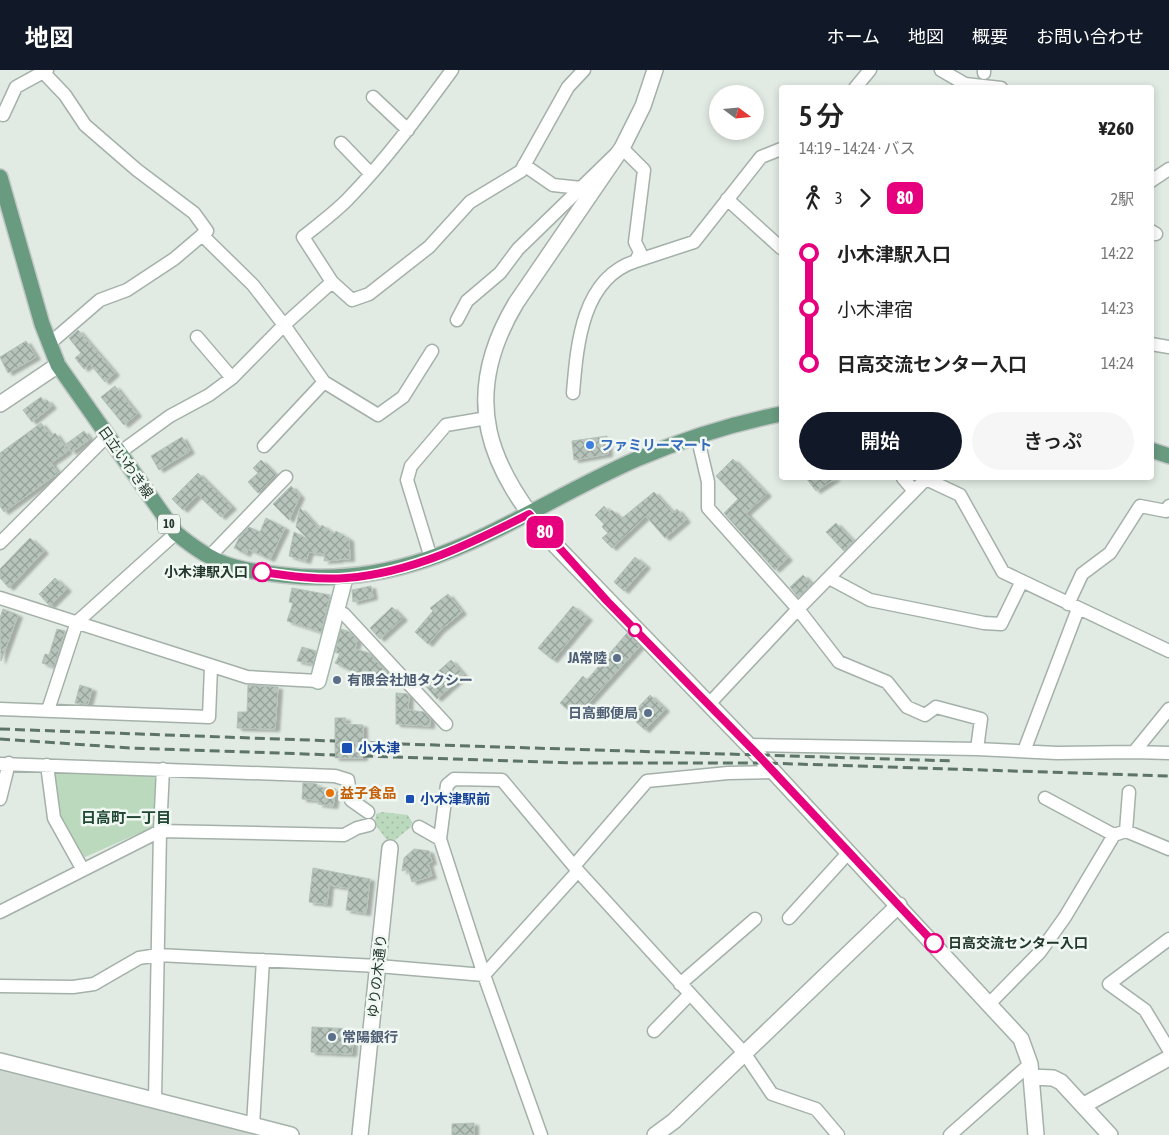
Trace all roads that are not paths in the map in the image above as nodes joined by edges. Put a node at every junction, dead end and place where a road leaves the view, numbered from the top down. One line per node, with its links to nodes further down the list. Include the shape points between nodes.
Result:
1 (452, 70): 12 (street)
2 (584, 70): 16 (street, via 568,87)
3 (655, 70): 14 (street, via 643,106)
4 (870, 70): 8 (street)
5 (941, 70): 7 (street)
6 (46, 71): 11 (street, via 16,87); 23 (street, via 85,125 194,213 206,231)
7 (953, 83): 9 (street)
8 (858, 85)
9 (974, 85)
10 (373, 97): 12 (street)
11 (3, 115)
12 (408, 130): 18 (street)
13 (341, 143): 18 (street)
14 (622, 148): 21 (street); 25 (street, via 644,170 635,242 640,252); 40 (street, via 502,325 486,383)
15 (779, 151): 22 (street, via 761,157)
16 (524, 165): 21 (street, via 553,185); 26 (street, via 514,175 470,202 429,247 369,294 352,300)
17 (1169, 169): 20 (street)
18 (371, 174): 26 (street, via 346,201 303,238)
19 (0, 177): 30 (main road, 日立いわき線 / 10)
20 (1154, 179)
21 (581, 188): 27 (street, via 518,249 500,273 467,301)
22 (727, 199): 24 (street); 25 (street, via 694,242)
23 (202, 235): 28 (street, via 253,285); 30 (street, via 174,259 127,290 100,300)
24 (779, 246)
25 (636, 261): 37 (street, via 621,266 598,286 580,339)
26 (332, 282): 28 (street)
27 (457, 320)
28 (284, 326): 35 (street); 36 (street)
29 (197, 337): 35 (street)
30 (49, 344): 34 (main road, 日立いわき線 / 10)
31 (1154, 344): 32 (street)
32 (1169, 347)
33 (432, 351): 36 (street, via 403,397 378,415)
34 (58, 365): 38 (street); 42 (main road, 日立いわき線 / 10)
35 (232, 378): 45 (street)
36 (324, 382): 43 (street)
37 (573, 393)
38 (0, 404)
39 (779, 414): 41 (main road, 日立いわき線 / 10)
40 (486, 418): 53 (street, via 503,472); 57 (street, via 446,425 411,466 407,480)
41 (697, 435): 53 (main road, 日立いわき線 / 10, via 636,460); 63 (street, via 708,482 708,508)
42 (107, 436): 45 (main road, 日立いわき線 / 10); 55 (street)
43 (264, 446)
44 (1154, 451): 46 (main road)
45 (119, 452): 54 (main road, 日立いわき線 / 10)
46 (1169, 456)
47 (286, 477): 56 (street)
48 (905, 480): 51 (street)
49 (925, 480): 51 (street)
50 (931, 480): 60 (street, via 960,495 1003,572)
51 (914, 491): 59 (street)
52 (1169, 506): 62 (street, via 1166,511 1140,506 1110,553 1082,574)
53 (529, 514): 57 (main road, 日立いわき線 / 10, via 475,542); 69 (street, via 607,601)
54 (176, 533): 56 (main road, 日立いわき線 / 10); 65 (street)
55 (0, 543)
56 (208, 558): 58 (main road, 日立いわき線 / 10, via 220,564 261,572)
57 (431, 558): 58 (main road, 日立いわき線 / 10)
58 (345, 578): 64 (street)
59 (828, 578): 60 (street, via 870,600 1001,624); 63 (street)
60 (1022, 580): 62 (street)
61 (0, 598): 65 (street)
62 (1073, 606): 66 (street); 76 (street)
63 (798, 609): 69 (street); 75 (street, via 839,662 887,682 907,707 925,715 936,707 981,719)
64 (336, 612): 68 (street); 73 (street, via 344,614)
65 (77, 622): 67 (street); 72 (street)
66 (1169, 651)
67 (211, 666): 68 (street, via 247,677); 72 (street, via 209,717)
68 (318, 680)
69 (709, 704): 74 (street)
70 (0, 709): 72 (street)
71 (1169, 709): 77 (street)
72 (48, 710)
73 (446, 724)
74 (748, 745): 75 (street); 82 (street)
75 (977, 749): 76 (street)
76 (1024, 751): 77 (street)
77 (1134, 752): 78 (street)
78 (1169, 753)
79 (5, 764): 80 (street); 85 (street)
80 (47, 765): 81 (street); 94 (street, via 54,818)
81 (163, 769): 87 (street); 87 (street, via 335,776 348,780 351,800 368,819 344,835)
82 (774, 772): 92 (street); 93 (street, via 648,781)
83 (1129, 792): 88 (street)
84 (1045, 798): 88 (street)
85 (0, 799)
86 (419, 827): 89 (street)
87 (160, 831): 94 (street); 100 (street)
88 (1120, 833): 91 (street); 107 (street, via 1040,952)
89 (440, 840): 93 (street, via 447,785 454,779 502,780); 103 (street)
90 (390, 848): 102 (street, ゆりの木通り)
91 (1169, 848)
92 (849, 852): 95 (street); 97 (street)
93 (576, 868): 103 (street); 104 (street)
94 (83, 870): 96 (street)
95 (899, 905): 107 (street); 110 (street)
96 (0, 912)
97 (789, 918)
98 (755, 919): 104 (street)
99 (1169, 939): 109 (street, via 1109,984 1145,1010)
100 (158, 955): 101 (street); 105 (street, via 139,958 94,984 73,987); 114 (street)
101 (263, 960): 102 (street); 116 (street)
102 (378, 966): 103 (street); 118 (street, ゆりの木通り)
103 (484, 975): 119 (street)
104 (680, 984): 106 (street)
105 (0, 986)
106 (690, 994): 108 (street); 110 (street)
107 (990, 1003): 113 (street, via 1021,1039)
108 (654, 1031)
109 (1169, 1050)
110 (745, 1054): 120 (street, via 674,1122); 121 (street, via 772,1094 816,1109)
111 (1169, 1058): 115 (street)
112 (0, 1061): 114 (street)
113 (1031, 1071): 115 (street, via 1062,1082); 122 (street); 123 (street)
114 (154, 1100): 116 (street)
115 (1084, 1106): 124 (street)
116 (253, 1125): 117 (street)
117 (291, 1135)
118 (360, 1135)
119 (541, 1135)
120 (655, 1135)
121 (838, 1135)
122 (950, 1135)
123 (1036, 1135)
124 (1110, 1135)

